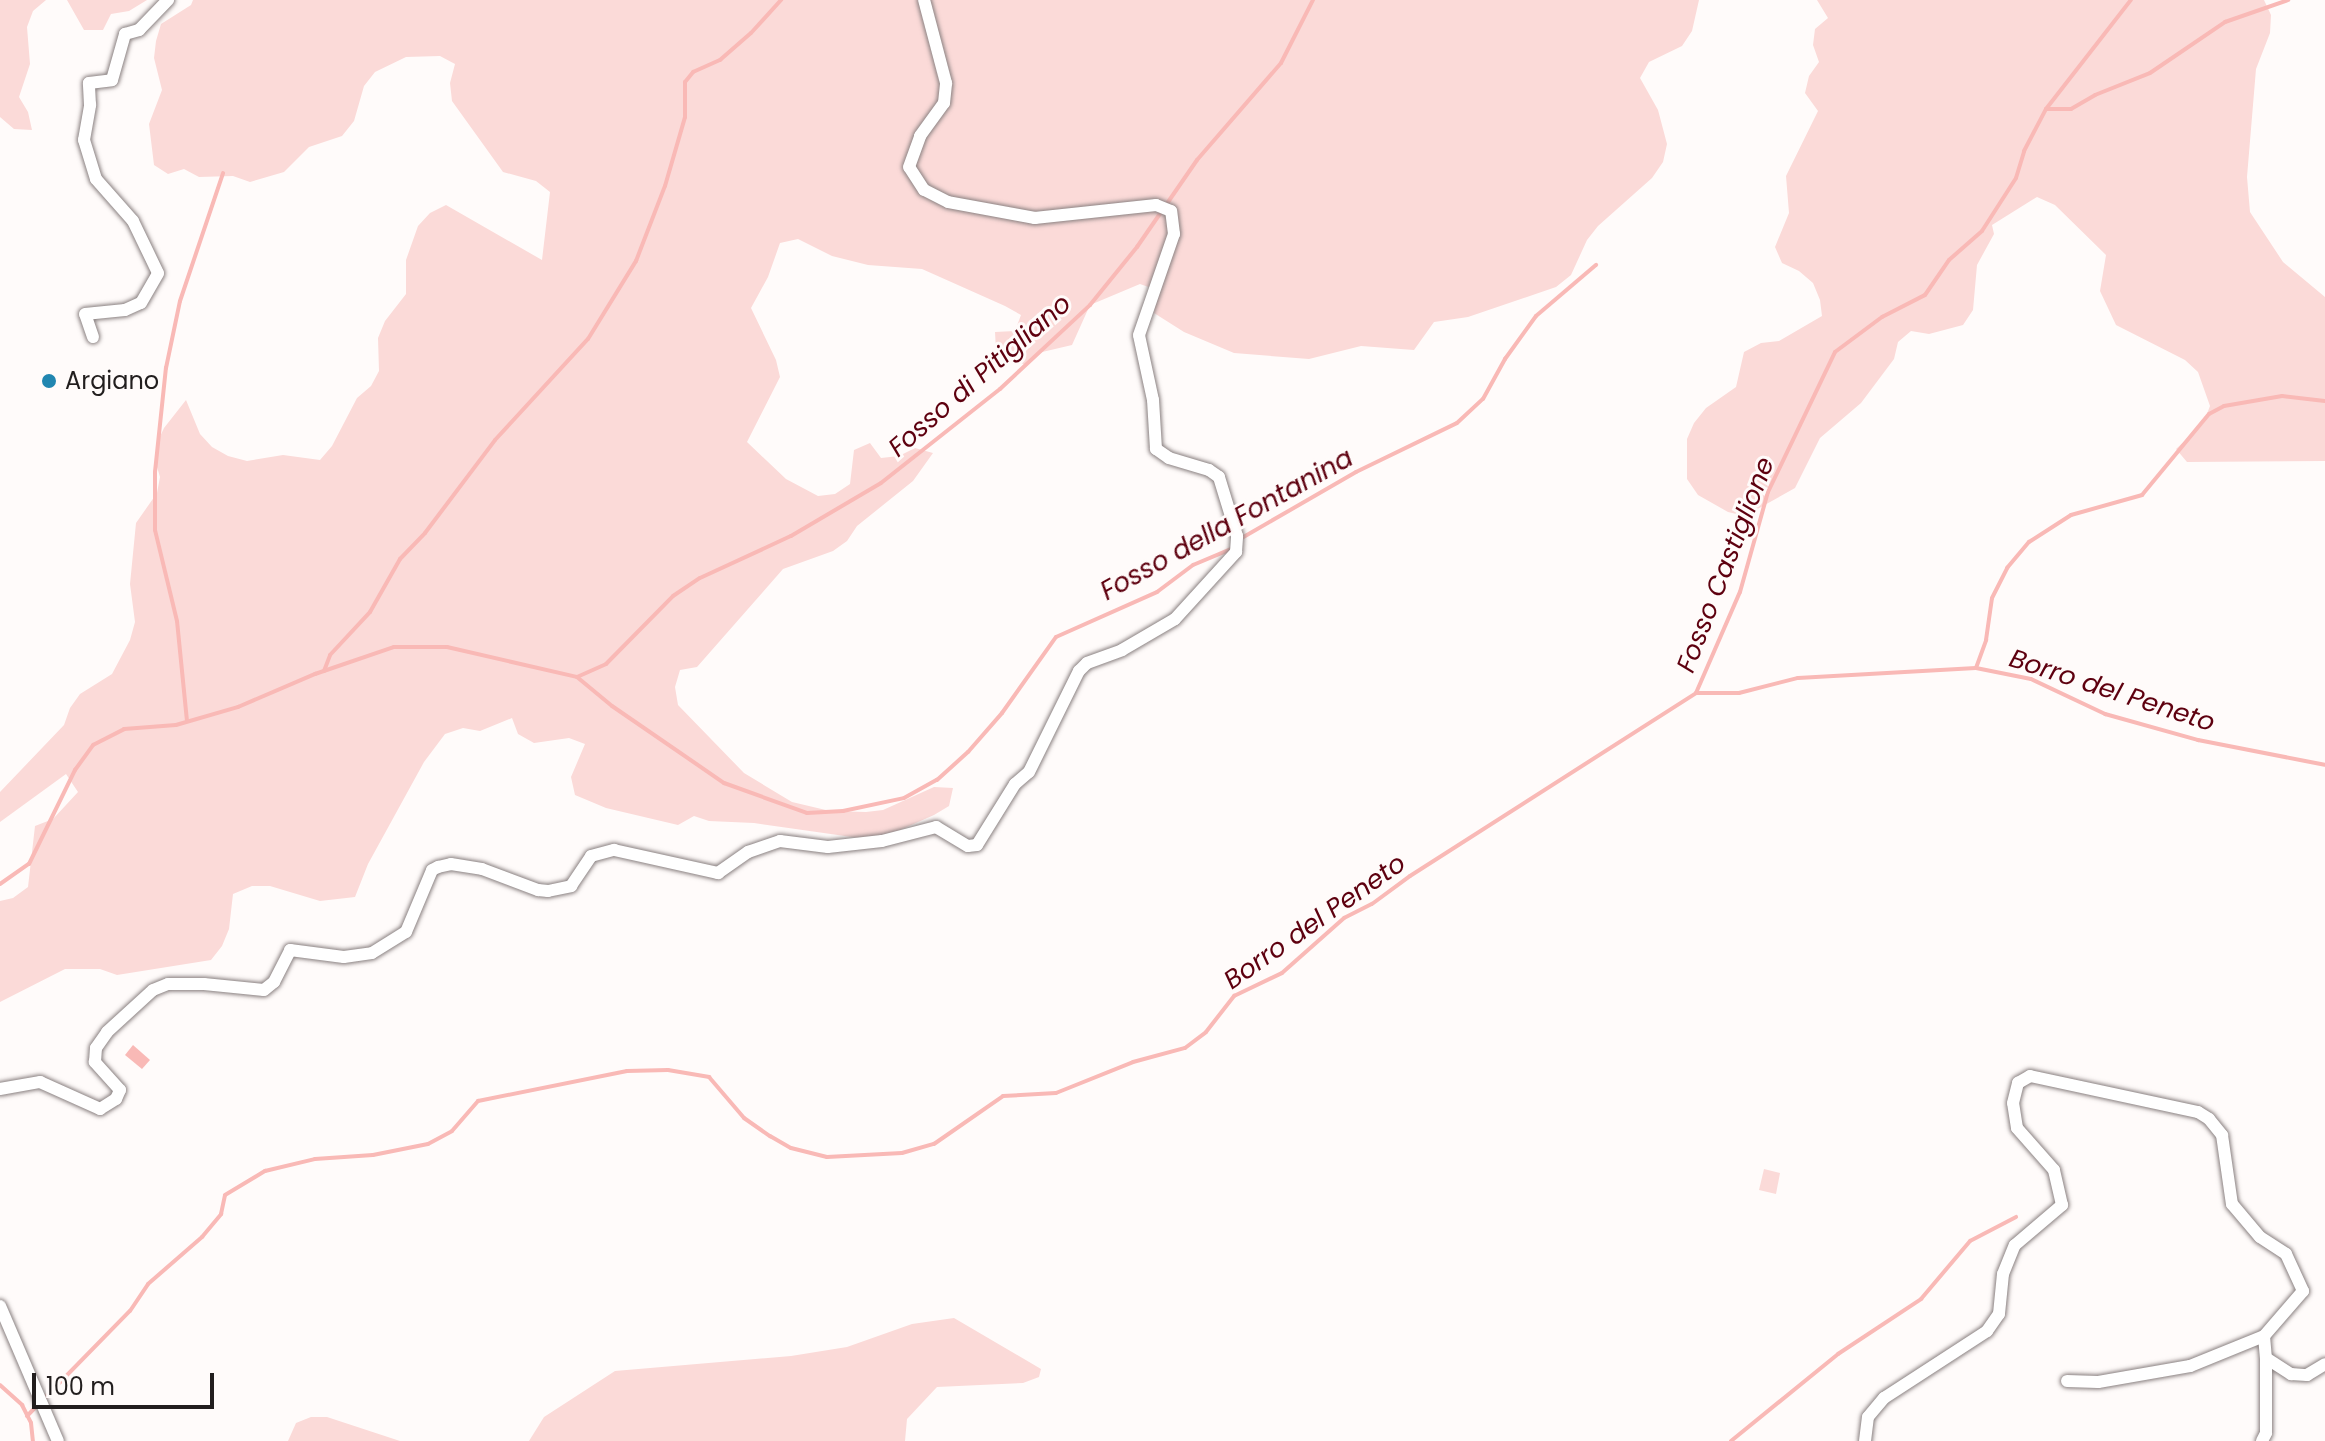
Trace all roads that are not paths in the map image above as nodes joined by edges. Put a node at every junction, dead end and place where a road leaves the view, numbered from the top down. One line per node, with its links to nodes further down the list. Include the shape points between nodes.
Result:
1 (168, 0): 3 (street, via 146,25 125,34 112,80 89,83 84,140 96,179 133,221 158,273 141,303 85,314)
2 (924, 0): 4 (street, via 946,83 944,103 920,136 909,167 924,190 948,202 1035,218 1156,205 1171,211 1174,234 1139,335 1153,400 1156,449 1219,477 1237,536 1236,552 1175,619 1079,671 1029,772 1015,784 977,845 968,846 936,827 828,847 780,841 748,852 718,873 614,850 591,856 571,886 548,891 482,869 438,867 432,870 406,932 372,953 344,957 290,950 274,982 264,990 168,984 153,990 96,1048 95,1062 120,1090 100,1109 40,1082)
3 (93, 337)
4 (0, 1089)
5 (0, 1306): 10 (street)
6 (2264, 1336): 7 (street); 9 (street, via 2190,1366 2098,1382); 11 (street, via 2303,1291 2286,1254 2260,1237 2232,1204 2222,1135 2209,1119 2198,1112 2030,1076 2018,1083 2013,1103 2017,1128 2054,1170 2062,1205 2015,1245 2003,1274 1999,1314 1987,1331 1884,1398 1868,1417)
7 (2266, 1358): 8 (street, via 2291,1374 2307,1375); 12 (street)
8 (2325, 1364)
9 (2067, 1381)
10 (58, 1441)
11 (1865, 1441)
12 (2262, 1441)

